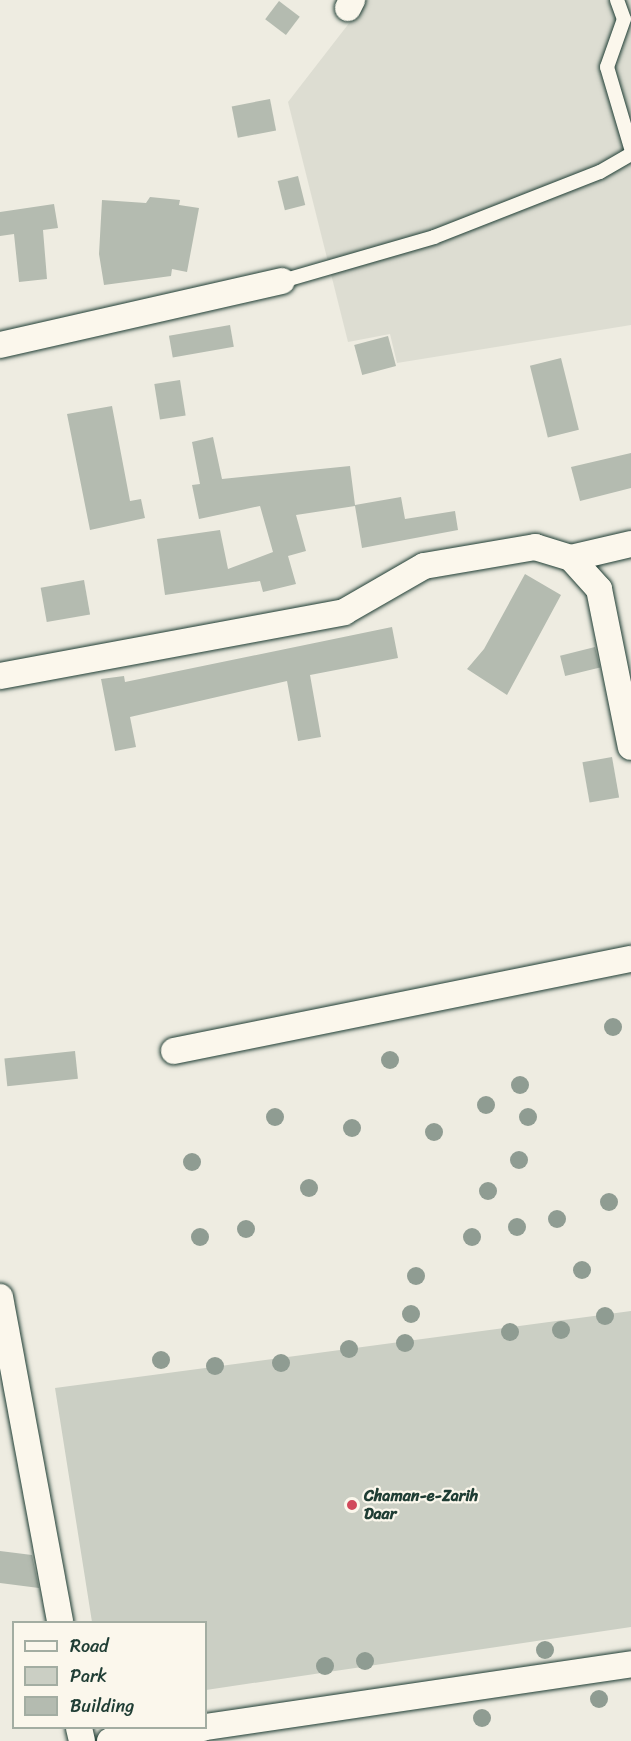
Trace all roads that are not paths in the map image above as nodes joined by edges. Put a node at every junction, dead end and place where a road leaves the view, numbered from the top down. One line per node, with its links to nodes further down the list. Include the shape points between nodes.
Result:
1 (617, 0): 2 (lane, via 624,19 607,66)
2 (631, 148)
3 (631, 154): 4 (lane, via 600,172 434,237)
4 (282, 282): 5 (street)
5 (0, 345)
6 (631, 544): 7 (street)
7 (571, 558): 8 (street, via 534,547 424,566 345,612); 9 (street, via 598,589)
8 (0, 676)
9 (631, 747)
10 (631, 959): 11 (street)
11 (174, 1051)
12 (0, 1297): 13 (street)
13 (60, 1621)
14 (631, 1664): 15 (street)
15 (207, 1727)
16 (191, 1729): 17 (street)
17 (110, 1741)

